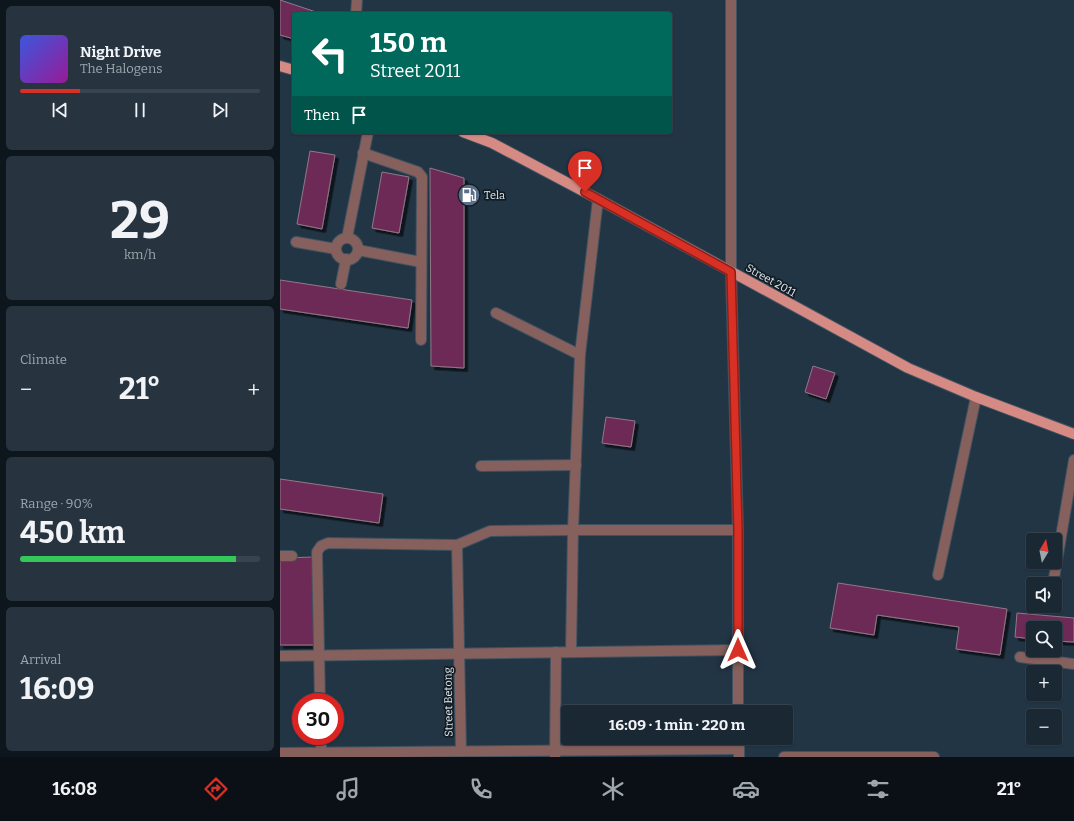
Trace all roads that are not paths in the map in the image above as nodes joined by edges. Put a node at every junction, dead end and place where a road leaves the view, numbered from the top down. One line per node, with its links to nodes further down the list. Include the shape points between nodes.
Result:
1 (357, 0): 3 (street)
2 (731, 0): 16 (street)
3 (356, 12)
4 (280, 66): 5 (main road)
5 (292, 69)
6 (368, 134): 8 (street)
7 (468, 134): 9 (main road, Street 2011, via 492,143)
8 (363, 153): 10 (street); 15 (street, via 420,174 422,177)
9 (598, 199): 16 (main road, Street 2011); 20 (street)
10 (346, 238): 12 (street, via 340,240); 13 (street, via 355,241)
11 (296, 242): 12 (street)
12 (336, 249): 14 (street, via 338,254)
13 (358, 250): 14 (street, via 355,256); 15 (street)
14 (346, 259): 17 (street)
15 (421, 262): 19 (street)
16 (731, 272): 21 (main road, Street 2011, via 908,368); 27 (street)
17 (341, 284)
18 (496, 313): 20 (street)
19 (421, 340)
20 (580, 355): 24 (street)
21 (976, 397): 22 (main road, Street 2011); 31 (street)
22 (1074, 434)
23 (1074, 460): 32 (street)
24 (576, 465): 25 (street); 26 (street)
25 (482, 466)
26 (573, 530): 27 (street); 28 (street, via 490,531); 35 (street)
27 (738, 530): 33 (street)
28 (457, 545): 36 (street, Street Betong); 37 (street, via 328,543 321,546 317,552)
29 (280, 556): 30 (street)
30 (292, 556)
31 (938, 575)
32 (1054, 577)
33 (738, 650): 35 (street); 42 (street)
34 (556, 652): 35 (street); 36 (street); 48 (street)
35 (571, 652)
36 (458, 653): 37 (street); 44 (street, Street Betong)
37 (319, 654): 38 (street); 41 (street)
38 (280, 656)
39 (1020, 657): 40 (street)
40 (1074, 664)
41 (320, 693)
42 (738, 705)
43 (321, 745): 45 (street)
44 (461, 751): 45 (street); 48 (street)
45 (321, 752): 46 (street)
46 (280, 753)
47 (739, 753): 48 (street)
48 (555, 754)
49 (784, 757): 50 (street)
50 (934, 757)

